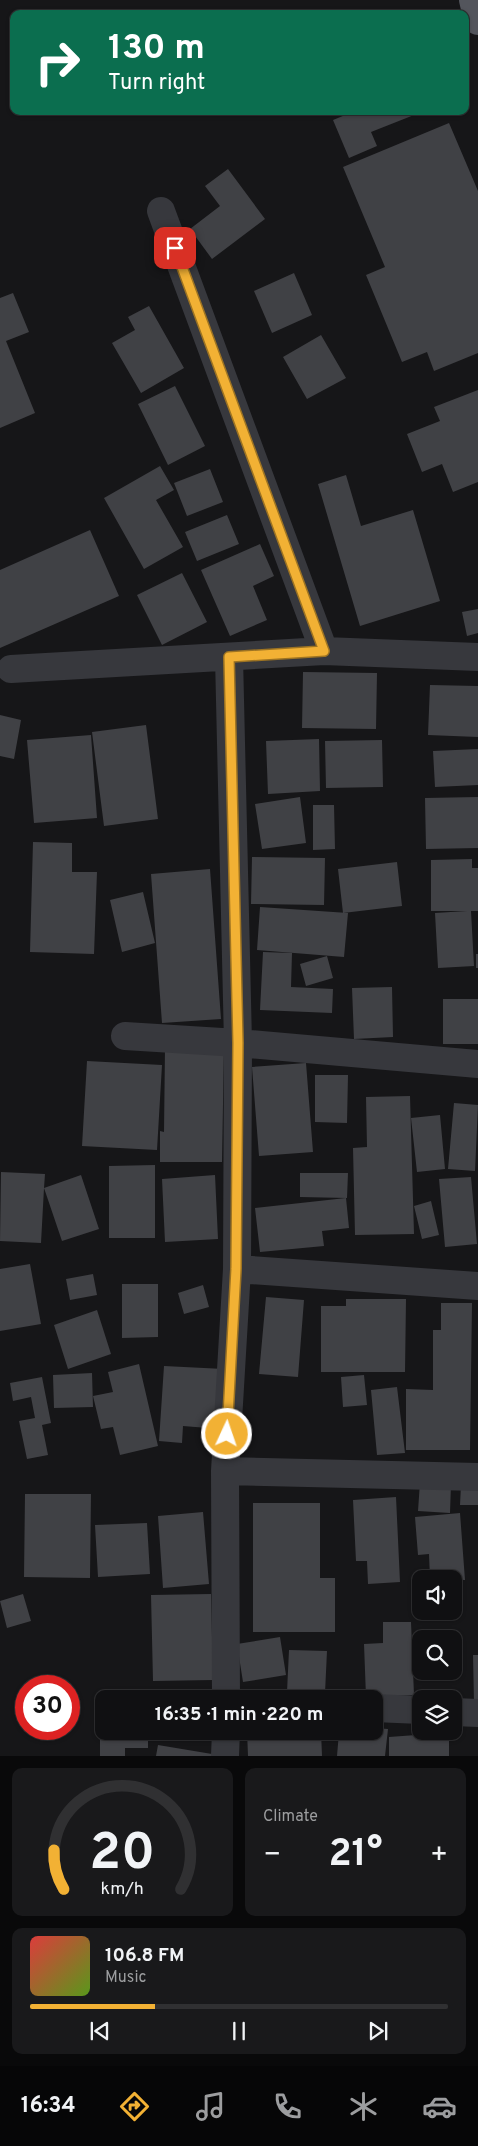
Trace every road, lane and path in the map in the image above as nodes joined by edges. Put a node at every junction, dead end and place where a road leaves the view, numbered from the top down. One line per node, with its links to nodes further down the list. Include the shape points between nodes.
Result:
1 (473, 0): 2 (main road)
2 (478, 21)
3 (162, 211): 4 (street)
4 (324, 651): 5 (street); 6 (street)
5 (229, 657): 7 (street); 9 (street)
6 (478, 657)
7 (11, 669)
8 (125, 1036): 9 (street)
9 (238, 1043): 10 (street); 11 (street)
10 (478, 1064)
11 (236, 1269): 12 (street); 13 (street)
12 (478, 1286)
13 (225, 1471): 14 (street); 15 (street)
14 (478, 1477)
15 (226, 1690)
16 (383, 1708): 17 (street)
17 (412, 1710)
18 (462, 1712): 19 (street)
19 (478, 1713)
20 (226, 1740): 21 (street)
21 (225, 1756)

